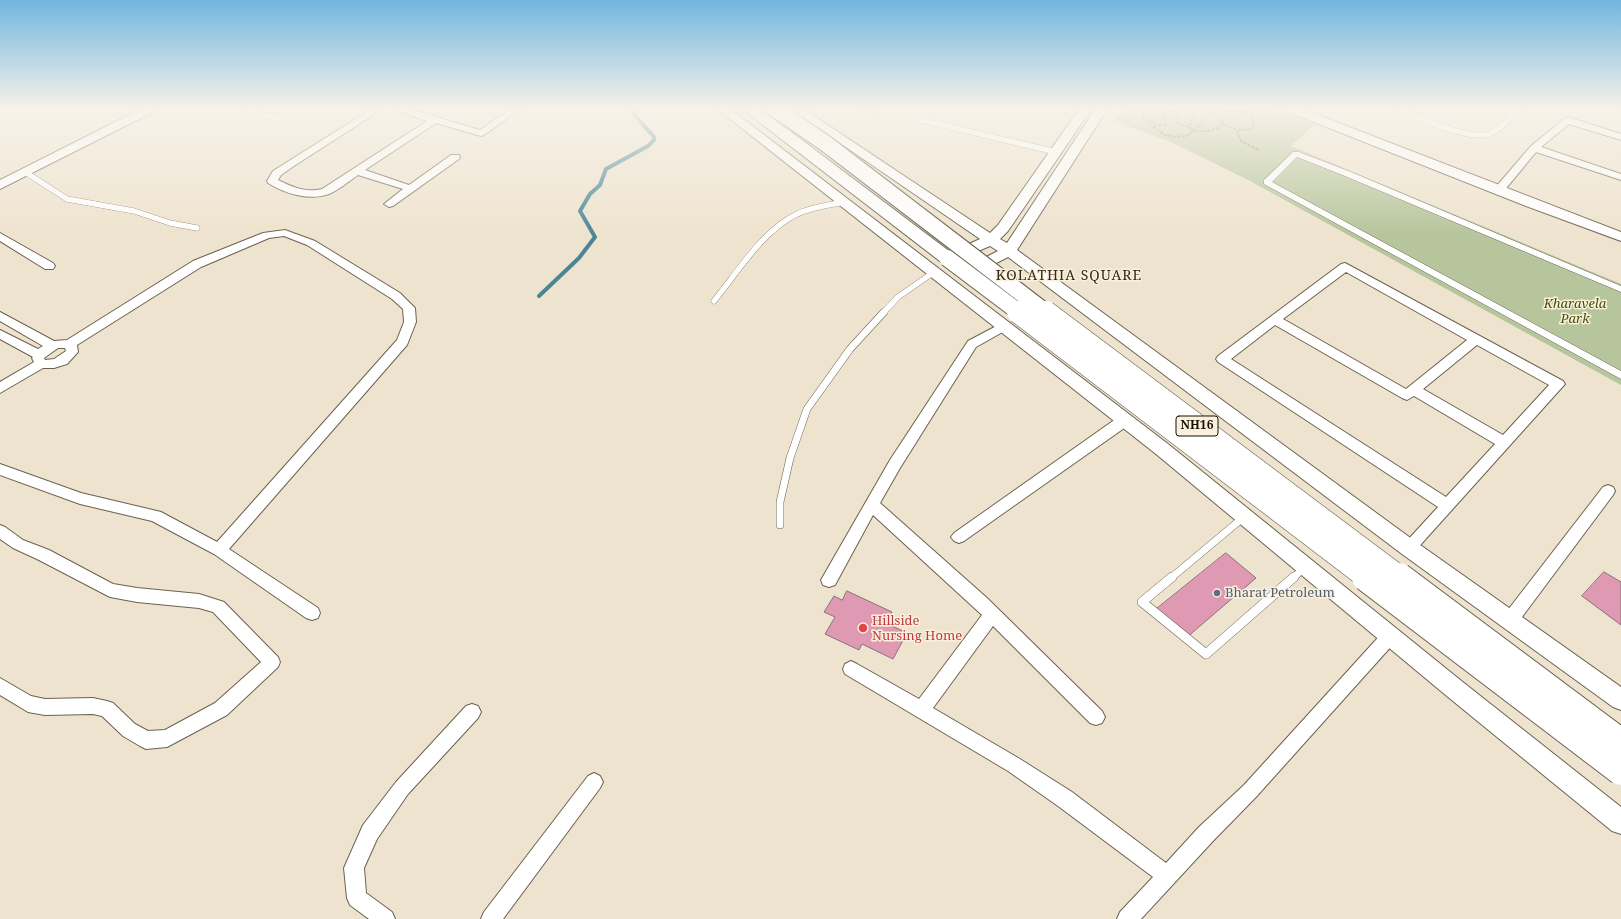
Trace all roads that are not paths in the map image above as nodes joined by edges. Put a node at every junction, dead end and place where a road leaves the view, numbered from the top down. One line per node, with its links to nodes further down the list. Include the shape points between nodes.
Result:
1 (47, 151): 18 (street)
2 (67, 151): 17 (street)
3 (312, 151): 16 (street, via 277,173 272,181 304,194 317,194)
4 (387, 151): 16 (street)
5 (778, 151): 23 (street)
6 (808, 151): 71 (highway, NH16, bridge)
7 (834, 151): 70 (highway, NH16, bridge)
8 (858, 151): 28 (street)
9 (1051, 151): 14 (lane)
10 (1074, 151): 29 (street)
11 (1399, 151): 22 (street)
12 (1532, 151): 22 (street)
13 (1543, 151): 19 (street)
14 (1056, 152): 28 (street, via 1003,228)
15 (455, 158): 21 (street)
16 (356, 171): 21 (street)
17 (25, 172): 20 (street); 25 (lane, via 66,199 134,211 170,224)
18 (0, 175)
19 (1621, 177)
20 (0, 185)
21 (412, 189): 24 (street)
22 (1499, 190): 27 (street)
23 (845, 202): 31 (street); 33 (lane, via 810,209 779,224)
24 (389, 204)
25 (197, 228)
26 (0, 236): 30 (street)
27 (1621, 237)
28 (991, 240): 29 (street); 31 (street)
29 (1009, 251): 31 (street); 56 (street)
30 (49, 266)
31 (936, 274): 36 (street); 53 (lane, via 898,297 850,349 807,409 790,458 780,502)
32 (1621, 289): 43 (street, via 1296,154 1266,182)
33 (714, 301)
34 (0, 316): 37 (street)
35 (1274, 320): 39 (street, via 1345,267); 45 (street, via 1407,395); 51 (street, via 1222,359)
36 (1004, 326): 46 (street); 50 (street, via 972,344 895,464)
37 (20, 327): 38 (street); 41 (street)
38 (2, 335): 42 (street)
39 (1476, 339): 45 (street); 47 (street, via 1558,384)
40 (68, 345): 41 (street); 42 (street, via 71,346 72,352 66,358 49,364); 57 (street, via 197,264 268,235 285,233 311,243 396,296 409,308 410,322 403,342)
41 (53, 346): 42 (street)
42 (40, 359): 44 (street)
43 (1621, 375)
44 (0, 388)
45 (1414, 390): 47 (street)
46 (1125, 420): 52 (street); 55 (street)
47 (1505, 443): 51 (street)
48 (0, 469): 57 (street, via 80,498 156,516)
49 (1608, 491): 62 (street)
50 (872, 505): 59 (street); 61 (street)
51 (1448, 506): 56 (street)
52 (1244, 516): 58 (street); 58 (lane, via 1142,602 1206,654)
53 (780, 525)
54 (0, 531): 65 (street, via 18,544 110,590 199,601 218,607 272,662 221,709 167,738 153,740 146,740 129,730 107,709 93,706 45,707 28,704)
55 (959, 537)
56 (1409, 548): 62 (street)
57 (219, 550): 60 (street)
58 (1306, 566): 63 (street)
59 (829, 580)
60 (312, 613)
61 (992, 615): 67 (street); 69 (street)
62 (1510, 620): 66 (street)
63 (1390, 636): 73 (street); 74 (street, via 1250,791)
64 (851, 669): 67 (street)
65 (0, 686)
66 (1621, 700)
67 (921, 710): 74 (street, via 1021,769 1066,799)
68 (472, 712): 75 (street, via 402,788 370,832 354,868 357,898)
69 (1096, 717)
70 (1621, 743)
71 (1621, 771)
72 (594, 782): 76 (street)
73 (1621, 822)
74 (1168, 876): 77 (street)
75 (385, 919)
76 (491, 919)
77 (1128, 919)

